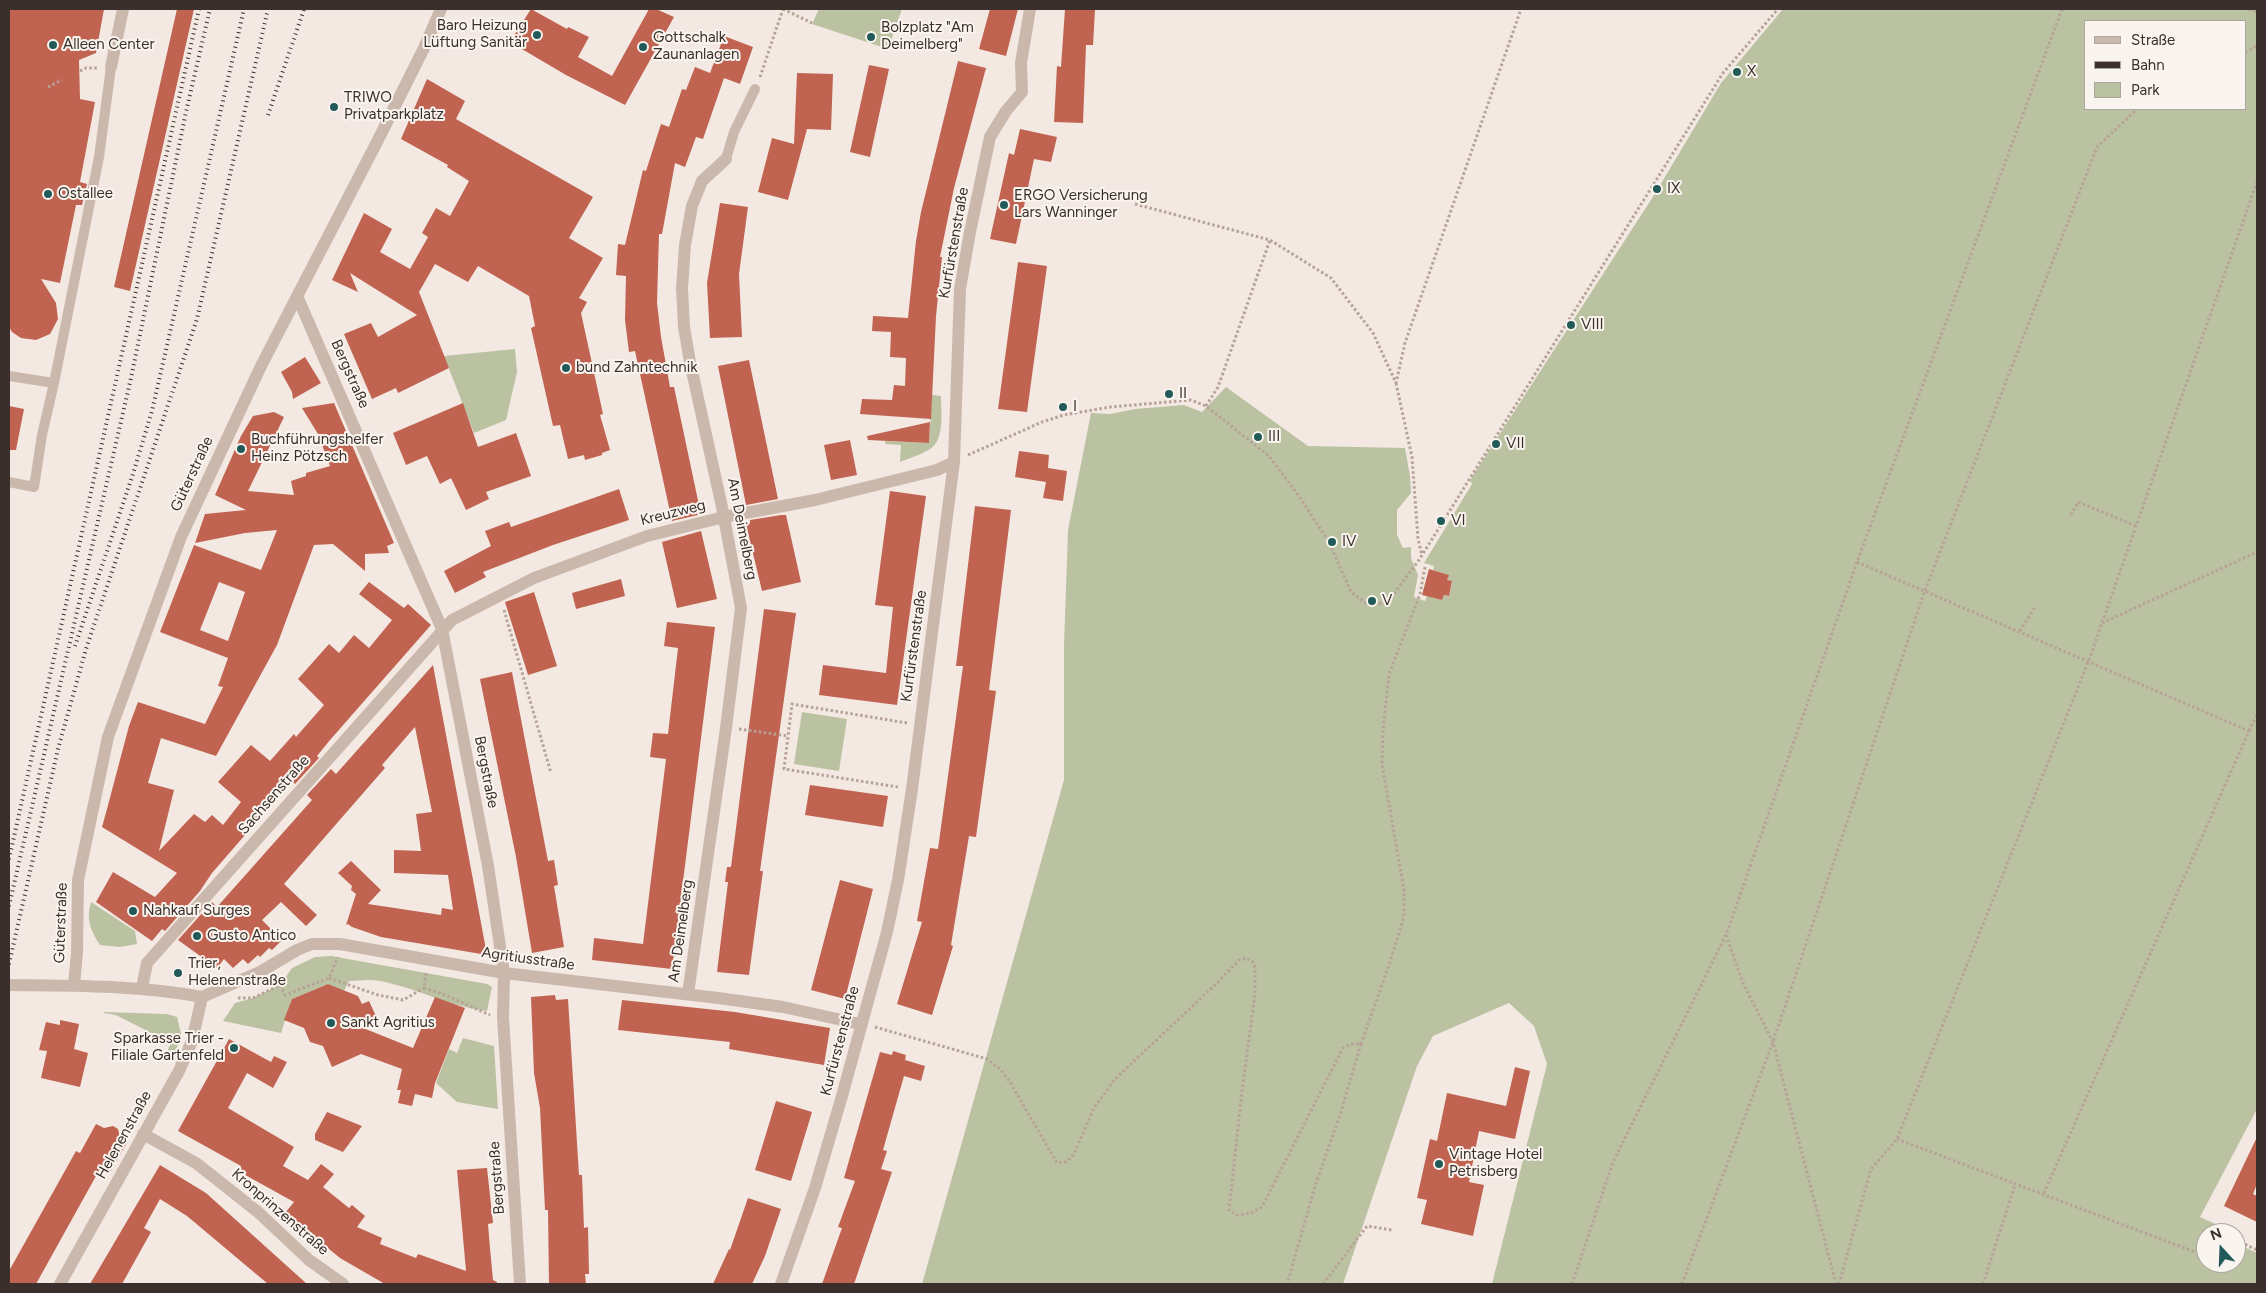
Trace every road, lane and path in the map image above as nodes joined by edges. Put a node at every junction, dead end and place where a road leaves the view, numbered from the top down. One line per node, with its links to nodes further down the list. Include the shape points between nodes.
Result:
1 (123, 9): 11 (street)
2 (441, 9): 20 (street, Güterstraße)
3 (783, 9): 10 (path); 14 (path)
4 (1030, 9): 25 (street, Kurfürstenstraße, via 1021,63 1022,92 990,137 960,289)
5 (1521, 9): 23 (path, via 1405,343)
6 (1778, 9): 31 (path, via 1723,73)
7 (2062, 9): 32 (path)
8 (2249, 9): 9 (path)
9 (2257, 12)
10 (812, 23)
11 (111, 67): 22 (lane, via 99,157)
12 (62, 80): 13 (path)
13 (48, 87)
14 (755, 89): 16 (lane, Am Deimelberg, via 734,132)
15 (2136, 110): 34 (path, via 2097,147)
16 (726, 159): 28 (street, Am Deimelberg, via 702,181 692,206 682,288 690,362)
17 (2257, 182): 29 (path)
18 (1135, 204): 19 (path)
19 (1270, 240): 23 (path, via 1331,278 1373,333); 24 (path, via 1218,387)
20 (297, 296): 38 (street, Bergstraße); 54 (street, Güterstraße, via 181,537 108,737 78,880)
21 (9, 376): 22 (lane)
22 (54, 383): 26 (lane, via 34,488)
23 (1396, 383): 31 (path, via 1412,456)
24 (1206, 406): 25 (path, via 1191,400 1169,401 1078,412 1042,422); 31 (path, via 1269,456 1302,499 1330,544 1351,592 1367,604 1386,603)
25 (954, 462): 28 (street, Kreuzweg, via 937,470 824,498); 61 (street, Kurfürstenstraße, via 898,880)
26 (9, 482)
27 (2071, 515): 29 (path, via 2078,502)
28 (724, 517): 35 (street, Kreuzweg, via 628,542); 57 (street, Am Deimelberg, via 741,608)
29 (2136, 526): 37 (path)
30 (2257, 552): 37 (path)
31 (1422, 555)
32 (1857, 562): 34 (path); 48 (path)
33 (1425, 567): 63 (path, via 1420,594 1389,674 1383,731 1382,764 1404,890 1404,917)
34 (1924, 593): 39 (path); 62 (path)
35 (499, 595): 38 (street, Kreuzweg); 46 (path)
36 (2035, 607): 39 (path)
37 (2102, 623): 40 (path)
38 (442, 628): 51 (street, Bergstraße, via 488,866); 55 (street, Sachsenstraße, via 147,963)
39 (2020, 631): 40 (path)
40 (2089, 660): 44 (path); 65 (path)
41 (2257, 715): 44 (path)
42 (910, 724): 45 (path, via 792,704)
43 (734, 729): 45 (path)
44 (2250, 731): 67 (path)
45 (788, 736): 47 (path, via 784,769)
46 (551, 773)
47 (903, 788)
48 (1726, 935): 62 (path, via 1743,983); 76 (path, via 1614,1162)
49 (340, 944): 50 (street, Agritiusstraße); 52 (path); 58 (street, Agritiusstraße, via 312,944 260,972)
50 (428, 960): 51 (street, Agritiusstraße); 56 (path)
51 (504, 973): 57 (street, Agritiusstraße); 60 (street, Bergstraße)
52 (329, 978): 56 (path, via 403,1000); 59 (path, via 286,995 280,986 254,998)
53 (9, 985): 54 (street)
54 (74, 985): 55 (street)
55 (142, 988): 58 (street)
56 (424, 988): 60 (path)
57 (688, 994): 61 (street, Agritiusstraße, via 783,1007)
58 (202, 996): 64 (street, Helenenstraße, via 192,1041)
59 (230, 998)
60 (503, 1018): 72 (street, Bergstraße)
61 (866, 1025): 63 (path, via 987,1059 1010,1082 1057,1163 1066,1162 1074,1154 1094,1108 1115,1079 1239,960 1246,958 1253,962 1255,968 1255,995 1229,1198 1230,1210 1237,1215 1251,1214 1262,1208 1343,1048); 73 (street, Kurfürstenstraße)
62 (1773, 1042): 77 (path); 78 (path)
63 (1361, 1044): 74 (path)
64 (143, 1134): 70 (street, Helenenstraße); 71 (street, Kronprinzenstraße, via 196,1163 258,1212 309,1260)
65 (1897, 1139): 66 (path); 78 (path, via 1871,1170)
66 (2015, 1185): 67 (path); 79 (path)
67 (2043, 1196): 69 (path)
68 (1392, 1230): 75 (path, via 1366,1226)
69 (2196, 1251)
70 (60, 1284)
71 (343, 1284)
72 (520, 1284)
73 (781, 1284)
74 (1287, 1284)
75 (1323, 1284)
76 (1572, 1284)
77 (1682, 1284)
78 (1837, 1284)
79 (1983, 1284)

